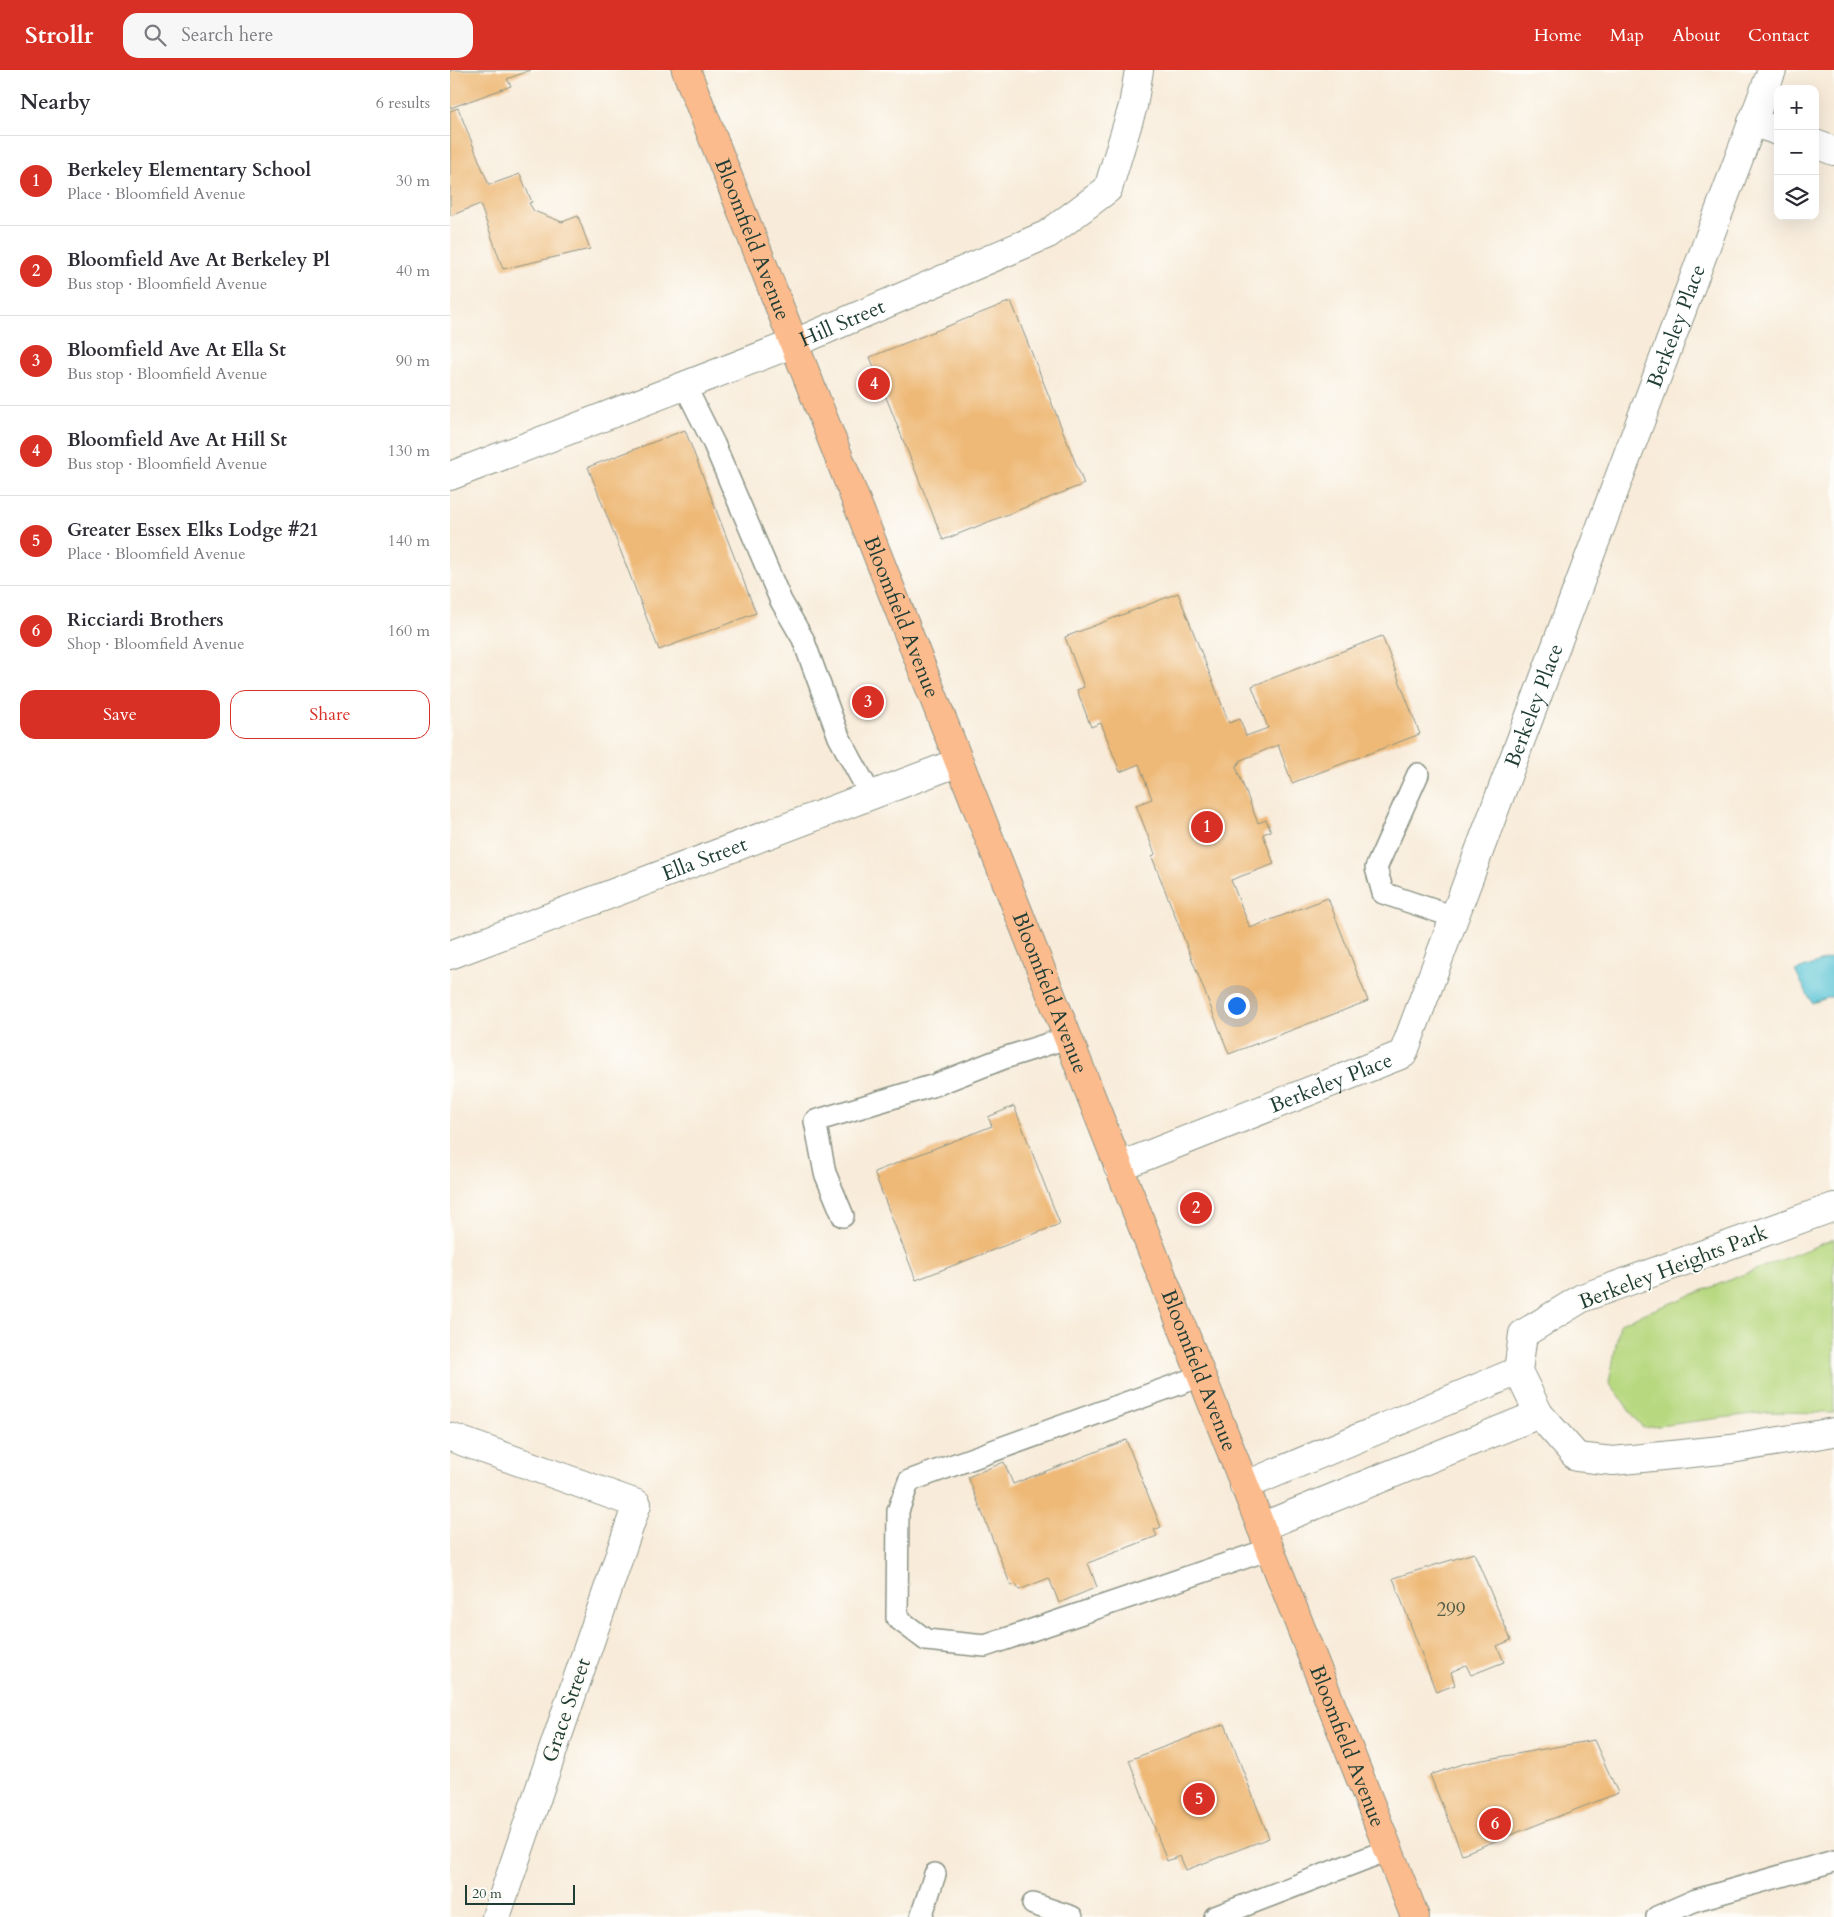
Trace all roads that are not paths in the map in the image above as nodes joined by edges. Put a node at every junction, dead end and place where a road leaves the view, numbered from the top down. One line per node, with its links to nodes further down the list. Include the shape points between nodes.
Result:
1 (686, 70): 8 (main road, Bloomfield Avenue)
2 (1140, 70): 8 (street, Hill Street, via 1133,106 1108,189 1048,234)
3 (1772, 70): 4 (street, Berkeley Place)
4 (1752, 122): 5 (street); 14 (street, Berkeley Place)
5 (1775, 130)
6 (1819, 145): 7 (street)
7 (1834, 151)
8 (795, 343): 9 (street, Hill Street); 11 (main road, Bloomfield Avenue)
9 (685, 386): 10 (street, Hill Street); 13 (lane, via 714,444 781,601 803,639 839,737)
10 (450, 476)
11 (959, 762): 13 (street, Ella Street); 16 (main road, Bloomfield Avenue)
12 (1418, 774): 14 (lane, via 1376,868 1382,893)
13 (870, 796): 15 (street, Ella Street)
14 (1454, 917): 17 (street, Berkeley Place, via 1403,1054)
15 (450, 955)
16 (1068, 1038): 17 (main road, Bloomfield Avenue); 19 (lane, via 935,1085 815,1121 825,1173)
17 (1118, 1167): 21 (main road, Bloomfield Avenue)
18 (1834, 1207): 20 (street, Berkeley Heights Park, via 1582,1298 1523,1334)
19 (844, 1216)
20 (1518, 1370): 22 (street); 25 (street)
21 (1201, 1376): 25 (main road, Bloomfield Avenue); 26 (lane, via 909,1481 898,1510 897,1618 926,1640 985,1646)
22 (1539, 1414): 23 (street, via 1577,1457 1613,1461); 26 (street)
23 (1834, 1432)
24 (450, 1437): 32 (street, Grace Street, via 637,1504)
25 (1244, 1486): 26 (main road, Bloomfield Avenue)
26 (1265, 1538): 27 (main road, Bloomfield Avenue)
27 (1388, 1850): 31 (main road, Bloomfield Avenue); 35 (lane)
28 (1834, 1861): 36 (lane, via 1696,1900)
29 (935, 1874): 33 (lane)
30 (1033, 1904): 34 (lane)
31 (1413, 1916)
32 (496, 1917)
33 (921, 1917)
34 (1072, 1917)
35 (1215, 1917)
36 (1657, 1917)

